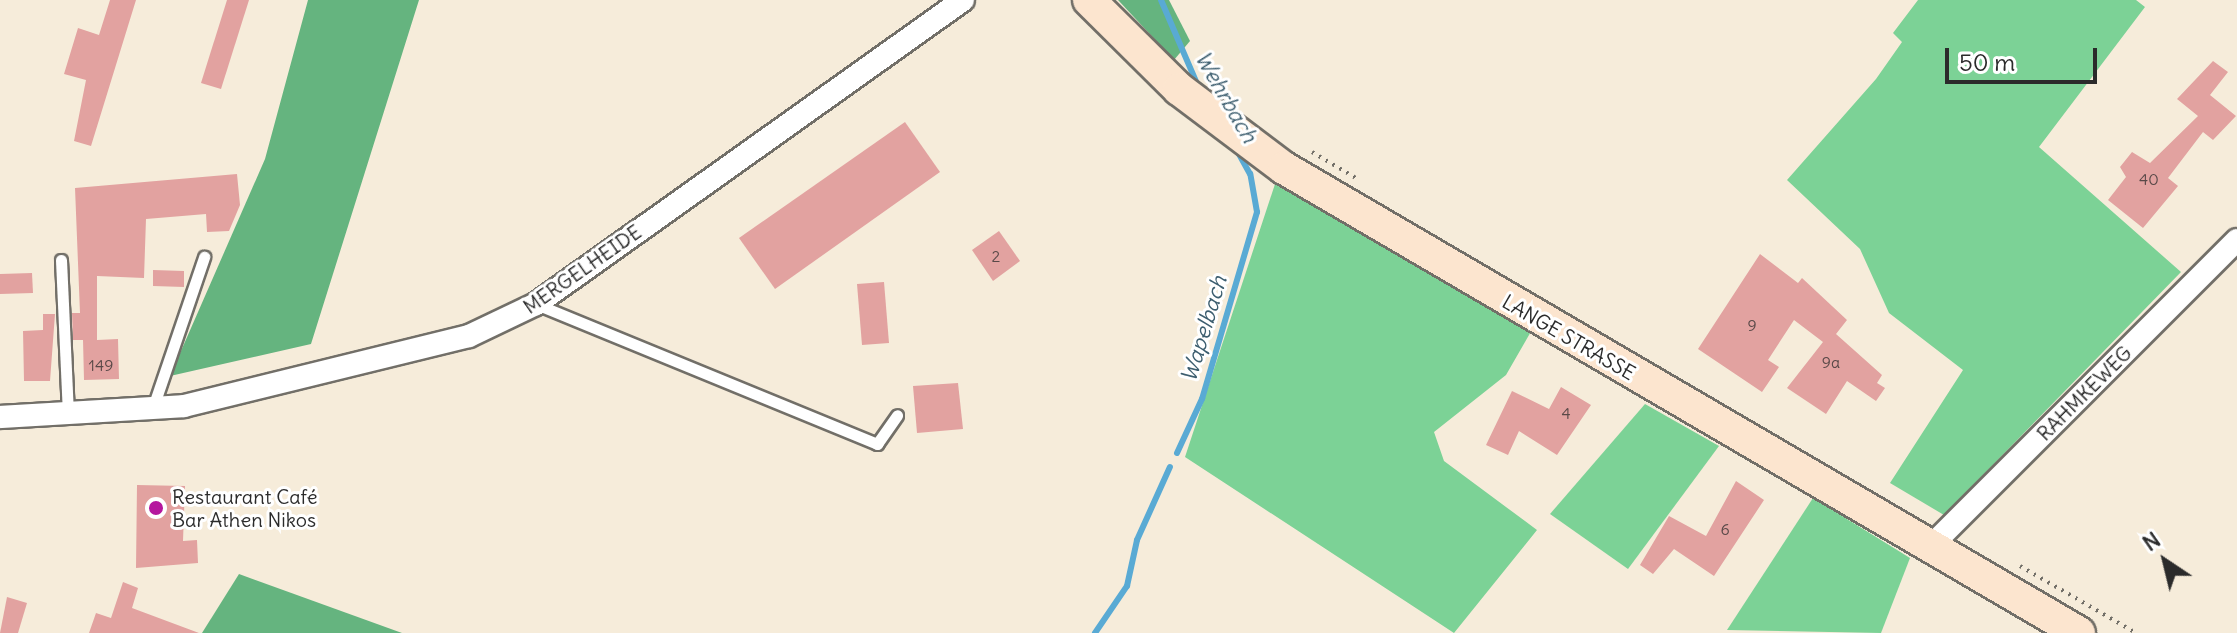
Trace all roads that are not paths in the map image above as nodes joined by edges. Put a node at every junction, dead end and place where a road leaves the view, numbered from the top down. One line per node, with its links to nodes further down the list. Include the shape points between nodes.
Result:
1 (963, 0): 6 (street, MERGELHEIDE)
2 (1089, 0): 11 (street, LANGE STRASSE, via 1179,89 1284,168)
3 (2237, 240): 11 (street, RAHMKEWEG)
4 (204, 257): 7 (lane)
5 (61, 260): 10 (lane)
6 (536, 304): 7 (street, MERGELHEIDE, via 469,336); 8 (lane, via 877,444)
7 (152, 411): 10 (street, MERGELHEIDE)
8 (897, 415)
9 (0, 417): 10 (street, MERGELHEIDE)
10 (68, 417)
11 (1930, 547): 12 (street, LANGE STRASSE)
12 (2079, 633)

